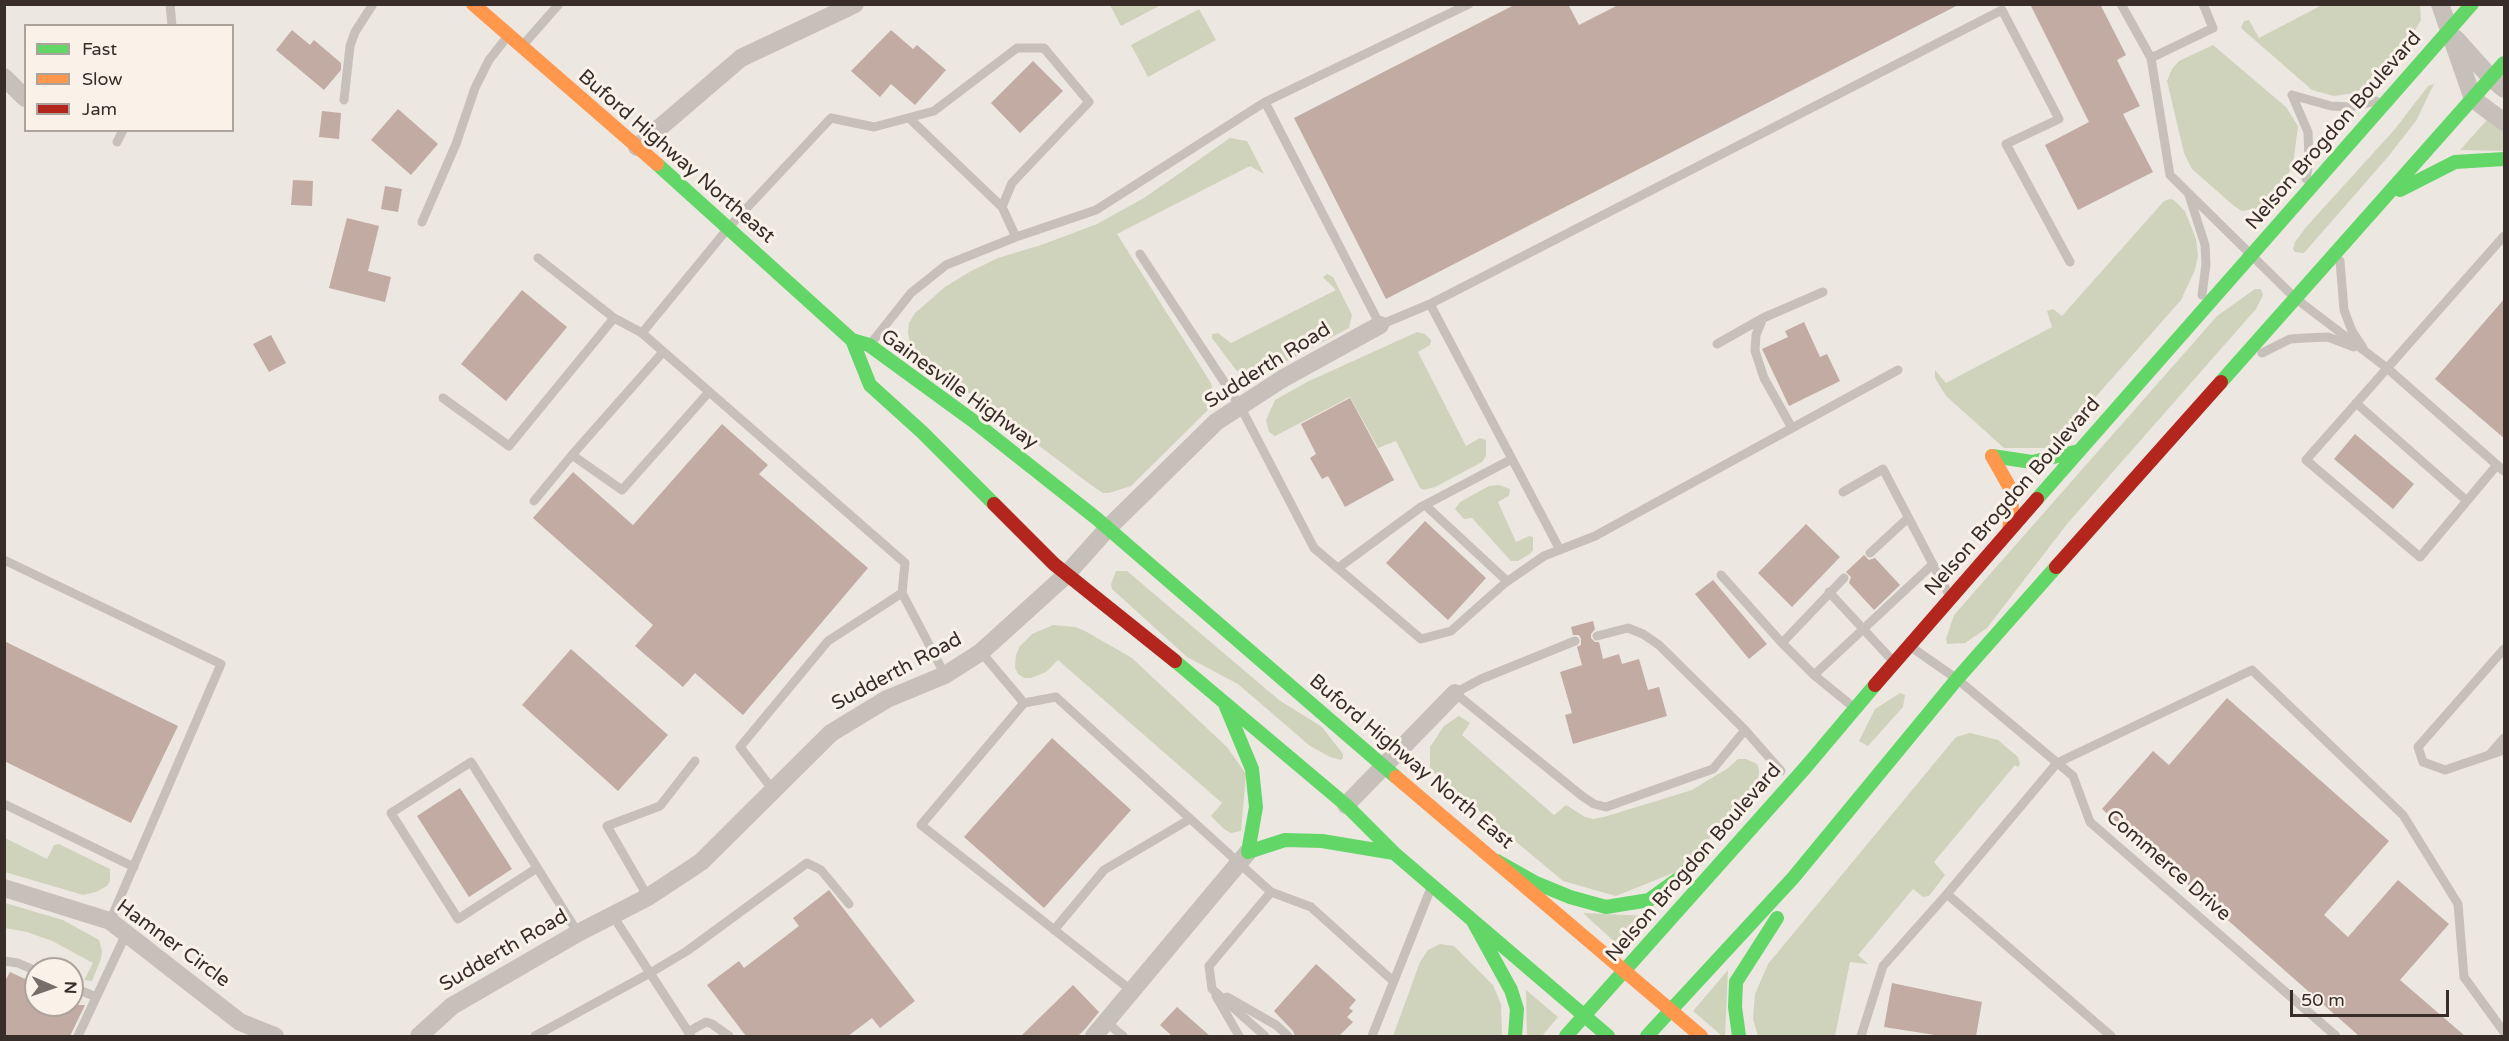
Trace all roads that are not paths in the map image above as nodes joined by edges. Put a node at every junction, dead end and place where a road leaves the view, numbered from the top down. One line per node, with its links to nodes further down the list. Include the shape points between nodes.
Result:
1 (170, 4): 11 (lane)
2 (373, 4): 22 (lane, via 350,46)
3 (473, 4): 13 (main road, Buford Highway Northeast)
4 (559, 4): 14 (lane)
5 (855, 4): 28 (street, via 741,58)
6 (1469, 4): 23 (lane)
7 (2121, 4): 15 (lane)
8 (2203, 4): 15 (lane, via 2213,28)
9 (2440, 4): 12 (street)
10 (2472, 4): 12 (main road, Nelson Brogdon Boulevard)
11 (172, 24)
12 (2449, 31): 18 (street); 20 (main road, Nelson Brogdon Boulevard); 21 (street)
13 (509, 35): 14 (main road, Buford Highway Northeast); 34 (lane, via 489,60 475,87 456,144)
14 (522, 47): 28 (main road, Buford Highway Northeast)
15 (2151, 58): 30 (lane, via 2170,175)
16 (2505, 63): 18 (main road)
17 (4, 77): 19 (street)
18 (2498, 84): 21 (main road)
19 (24, 97)
20 (2390, 99): 31 (main road, Nelson Brogdon Boulevard); 31 (lane, via 2350,107 2292,95 2308,132 2309,162)
21 (2473, 99): 25 (street); 32 (main road)
22 (344, 100)
23 (1265, 102): 37 (lane, via 1096,210); 49 (lane)
24 (909, 118): 33 (lane); 33 (lane, via 934,111 1017,48 1044,48 1089,102 1012,183); 35 (lane, via 874,127 831,118)
25 (2505, 122)
26 (122, 132): 27 (lane)
27 (117, 142)
28 (638, 147): 35 (main road, Buford Highway Northeast)
29 (2505, 159): 32 (main road, via 2455,162)
30 (2188, 193): 40 (lane); 46 (lane, via 2205,245 2206,273)
31 (2303, 195): 40 (main road, Nelson Brogdon Boulevard)
32 (2386, 197): 38 (main road)
33 (1002, 207): 37 (lane)
34 (422, 222)
35 (729, 227): 50 (lane); 51 (main road, Buford Highway Northeast)
36 (2505, 236): 57 (lane)
37 (1016, 237): 53 (lane, via 946,265 912,293)
38 (2339, 250): 44 (main road); 55 (lane, via 2344,310)
39 (1140, 254): 62 (lane)
40 (2250, 255): 44 (lane); 46 (main road, Nelson Brogdon Boulevard)
41 (538, 258): 47 (lane)
42 (2070, 262): 45 (lane, via 2006,144 2059,119 2002,10)
43 (1823, 292): 48 (lane)
44 (2295, 298): 55 (lane); 56 (main road)
45 (1430, 304): 49 (lane); 66 (lane)
46 (2199, 314): 64 (main road, Nelson Brogdon Boulevard)
47 (614, 318): 50 (lane); 60 (lane, via 509,446)
48 (1763, 318): 52 (lane); 63 (lane, via 1755,351 1764,378)
49 (1380, 325): 62 (street, Sudderth Road)
50 (642, 333): 54 (lane)
51 (852, 340): 53 (main road, Gainesville Highway); 80 (main road, Gainesville Highway, via 870,385)
52 (1718, 344)
53 (869, 345): 73 (main road, Gainesville Highway)
54 (663, 352): 59 (lane); 65 (lane)
55 (2366, 352): 56 (lane, via 2328,337 2290,339); 57 (lane)
56 (2235, 366): 97 (main road)
57 (2387, 368): 61 (lane); 67 (lane)
58 (1898, 370): 63 (lane)
59 (709, 392): 65 (lane, via 622,490); 85 (lane, via 904,563)
60 (444, 398)
61 (2356, 403): 70 (lane); 70 (lane, via 2306,460 2420,557)
62 (1240, 406): 73 (street, Sudderth Road, via 1216,422); 79 (lane, via 1314,548)
63 (1792, 428): 75 (lane, via 1595,536)
64 (2079, 451): 74 (main road, Nelson Brogdon Boulevard); 74 (main road, via 2032,462 1992,456 2010,488)
65 (572, 455): 69 (lane)
66 (1512, 459): 71 (lane); 75 (lane)
67 (2501, 468): 70 (lane)
68 (1843, 492): 72 (lane, via 1883,470)
69 (534, 501)
70 (2467, 501)
71 (1425, 505): 79 (lane); 83 (lane)
72 (1908, 518): 76 (lane); 78 (lane)
73 (1102, 523): 80 (street, Sudderth Road); 108 (main road, Buford Highway North East)
74 (2009, 531): 86 (main road, Nelson Brogdon Boulevard)
75 (1560, 550): 83 (lane, via 1544,556)
76 (1870, 553)
77 (4, 560): 119 (lane, via 221,664)
78 (1933, 564): 86 (lane); 87 (lane)
79 (1338, 568): 83 (lane, via 1421,639 1451,631)
80 (1066, 575): 93 (street, Sudderth Road); 99 (main road)
81 (1721, 575): 90 (lane)
82 (1844, 578): 84 (lane)
83 (1507, 582)
84 (1829, 592): 87 (lane); 90 (lane)
85 (902, 593): 95 (lane); 111 (lane, via 828,641 740,747)
86 (1950, 598): 91 (main road, Nelson Brogdon Boulevard)
87 (1863, 630): 94 (lane); 96 (lane)
88 (1597, 636): 102 (lane, via 1628,628 1643,634)
89 (1575, 641): 98 (lane)
90 (1782, 643): 96 (lane)
91 (1909, 645): 94 (main road, Nelson Brogdon Boulevard); 97 (lane, Commerce Drive)
92 (2505, 649): 105 (lane, via 2418,747 2423,762 2445,770)
93 (981, 652): 95 (street, Sudderth Road); 100 (lane)
94 (1894, 662): 101 (main road, Nelson Brogdon Boulevard)
95 (945, 675): 111 (street, Sudderth Road, via 888,699 831,733)
96 (1814, 675): 101 (lane)
97 (1957, 679): 107 (lane, Commerce Drive); 121 (main road)
98 (1455, 693): 102 (lane, via 1582,796 1606,807 1713,769); 108 (street)
99 (1224, 700): 113 (main road); 117 (main road, via 1252,768 1256,807)
100 (1024, 703): 114 (lane, via 1056,697); 131 (lane, via 921,825)
101 (1854, 708): 109 (main road, Nelson Brogdon Boulevard)
102 (1745, 730): 110 (lane)
103 (2505, 738): 105 (lane)
104 (2505, 750): 105 (lane)
105 (2489, 756)
106 (695, 761): 126 (lane, via 660,806 607,826)
107 (2058, 763): 125 (lane); 146 (lane, via 2252,670 2403,815 2458,904 2464,977); 167 (lane, Commerce Drive, via 2073,776 2090,822)
108 (1384, 767): 113 (street); 118 (main road, Buford Highway North East)
109 (1805, 768): 110 (main road); 136 (main road, Nelson Brogdon Boulevard)
110 (1777, 774)
111 (773, 790): 126 (street, Sudderth Road, via 701,862)
112 (4, 804): 119 (lane)
113 (1346, 805): 116 (main road)
114 (1190, 819): 117 (lane); 131 (lane, via 1104,870)
115 (1716, 838): 118 (main road, via 1682,876 1649,900 1606,907 1545,887)
116 (1394, 853): 117 (main road, via 1285,840); 122 (main road)
117 (1244, 858): 124 (lane); 140 (street)
118 (1497, 861): 136 (main road, Buford Highway North East)
119 (134, 867): 129 (lane)
120 (537, 868): 120 (lane, via 471,762 391,813 458,919); 132 (lane)
121 (1793, 878): 143 (main road); 164 (main road, via 1775,924 1736,982)
122 (1431, 885): 130 (main road); 138 (lane)
123 (4, 888): 129 (street, Hamner Circle)
124 (1270, 892): 138 (lane, via 1311,907); 139 (lane, via 1209,966)
125 (1947, 894): 165 (lane, via 1883,966); 166 (lane)
126 (648, 897): 128 (street, Sudderth Road)
127 (849, 904): 137 (lane, via 821,870 807,863)
128 (613, 916): 132 (street, Sudderth Road); 137 (lane)
129 (110, 921): 133 (street, Hamner Circle)
130 (1473, 921): 144 (main road); 159 (main road, via 1511,990 1517,1009)
131 (1054, 930): 140 (lane)
132 (578, 933): 150 (street, Sudderth Road, via 452,1006)
133 (126, 934): 142 (lane); 149 (street, Hamner Circle, via 240,1022)
134 (4, 961): 135 (lane)
135 (24, 966)
136 (1626, 970): 143 (main road, Buford Highway North East); 144 (main road, Nelson Brogdon Boulevard)
137 (651, 973): 147 (lane); 151 (lane)
138 (1393, 981): 158 (lane)
139 (1212, 989): 155 (lane); 156 (lane); 157 (lane, via 1276,1025)
140 (1132, 991): 145 (street)
141 (84, 992): 142 (lane)
142 (96, 997): 148 (lane)
143 (1671, 1009): 162 (main road); 163 (main road, Buford Highway North East)
144 (1585, 1016): 160 (main road, Nelson Brogdon Boulevard); 161 (main road)
145 (1106, 1022): 153 (street); 154 (lane)
146 (2505, 1032)
147 (690, 1034): 152 (lane, via 706,1022)
148 (78, 1036)
149 (275, 1036)
150 (420, 1036)
151 (535, 1036)
152 (729, 1036)
153 (1094, 1036)
154 (1123, 1036)
155 (1239, 1036)
156 (1265, 1036)
157 (1288, 1036)
158 (1372, 1036)
159 (1515, 1036)
160 (1566, 1036)
161 (1608, 1036)
162 (1647, 1036)
163 (1701, 1036)
164 (1739, 1036)
165 (1861, 1036)
166 (2111, 1036)
167 (2336, 1036)

